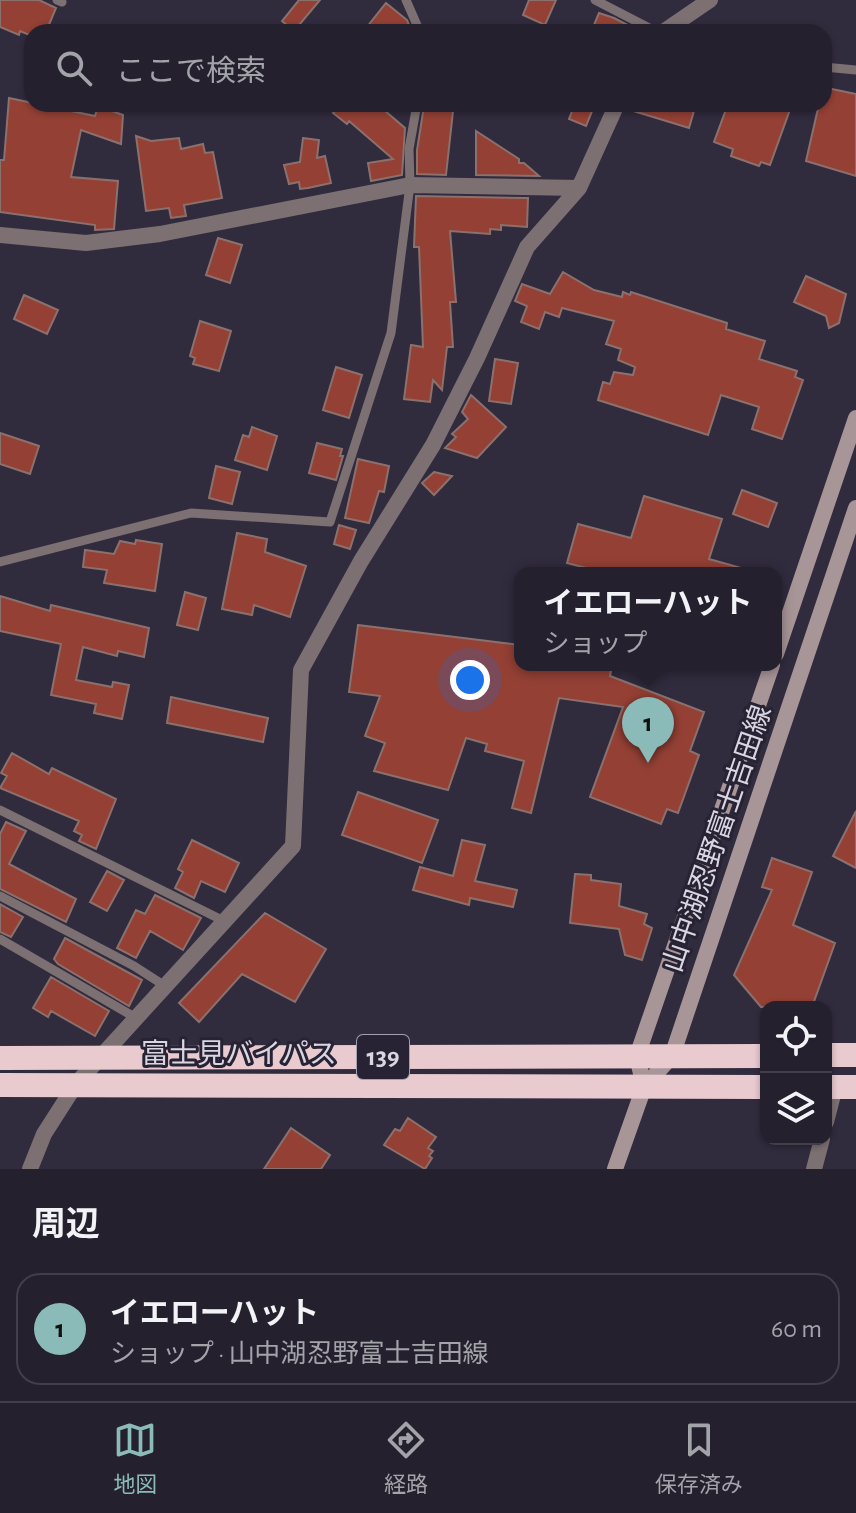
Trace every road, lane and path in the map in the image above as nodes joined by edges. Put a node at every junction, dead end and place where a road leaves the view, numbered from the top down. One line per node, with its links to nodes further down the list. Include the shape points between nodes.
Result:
1 (406, 0): 4 (lane)
2 (595, 0): 5 (lane)
3 (710, 0): 6 (street)
4 (416, 24)
5 (642, 24)
6 (675, 24)
7 (832, 68): 8 (lane)
8 (856, 70)
9 (416, 112): 11 (lane)
10 (613, 112): 12 (street)
11 (410, 185): 12 (street); 13 (street, via 160,234 86,243); 16 (lane, via 391,333 330,522 191,513)
12 (579, 188): 21 (street, via 527,247 433,445 301,670 293,846)
13 (0, 235)
14 (856, 418): 17 (main road)
15 (856, 508): 28 (main road, 山中湖忍野富士吉田線)
16 (0, 562)
17 (782, 636)
18 (770, 671): 27 (main road, 山中湖忍野富士吉田線)
19 (0, 810): 21 (lane)
20 (0, 896): 23 (lane)
21 (224, 921): 23 (street)
22 (0, 939): 24 (lane)
23 (165, 986): 24 (street)
24 (136, 1018): 31 (street)
25 (854, 1053): 26 (highway)
26 (832, 1055)
27 (637, 1056): 28 (highway, 富士見バイパス / 139); 31 (highway, 富士見バイパス / 139); 34 (main road)
28 (672, 1056): 29 (highway, 富士見バイパス / 139); 34 (main road, 山中湖忍野富士吉田線)
29 (760, 1056)
30 (0, 1058): 31 (highway, 富士見バイパス / 139)
31 (99, 1058): 32 (street)
32 (76, 1084): 33 (highway, 富士見バイパス / 139); 34 (highway, 富士見バイパス / 139); 39 (street, via 44,1134)
33 (0, 1085)
34 (644, 1087): 35 (highway, 富士見バイパス / 139); 40 (main road, 山中湖忍野富士吉田線)
35 (760, 1087)
36 (839, 1087): 37 (street)
37 (832, 1106)
38 (820, 1145): 41 (street)
39 (30, 1169)
40 (615, 1169)
41 (814, 1169)

